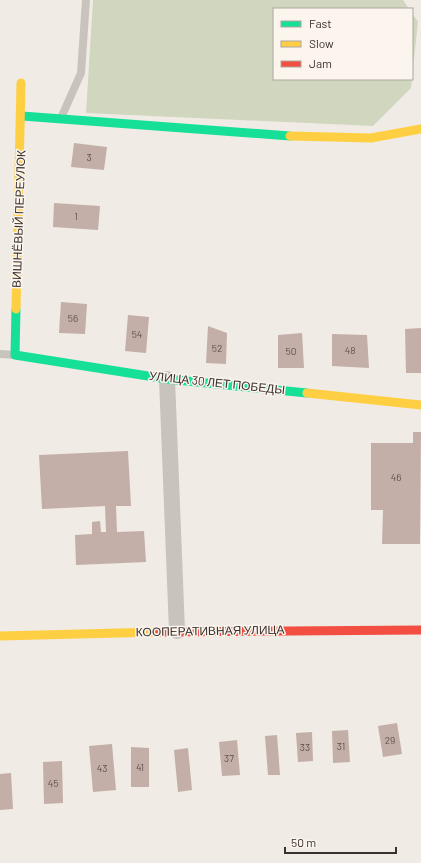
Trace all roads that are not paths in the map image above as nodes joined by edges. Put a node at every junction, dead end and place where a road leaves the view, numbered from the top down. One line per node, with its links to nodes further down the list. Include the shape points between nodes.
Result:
1 (86, 0): 4 (lane, via 81,73)
2 (22, 83): 3 (street, ВИШНЁВЫЙ ПЕРЕУЛОК)
3 (22, 116): 4 (street); 7 (street, ВИШНЁВЫЙ ПЕРЕУЛОК)
4 (61, 119): 5 (street, via 271,135 371,138)
5 (421, 129)
6 (0, 354): 7 (lane)
7 (15, 355): 8 (street, УЛИЦА 30 ЛЕТ ПОБЕДЫ)
8 (167, 379): 9 (street, УЛИЦА 30 ЛЕТ ПОБЕДЫ); 11 (street)
9 (421, 405)
10 (421, 630): 11 (street, КООПЕРАТИВНАЯ УЛИЦА)
11 (177, 631): 12 (street, КООПЕРАТИВНАЯ УЛИЦА)
12 (0, 636)

